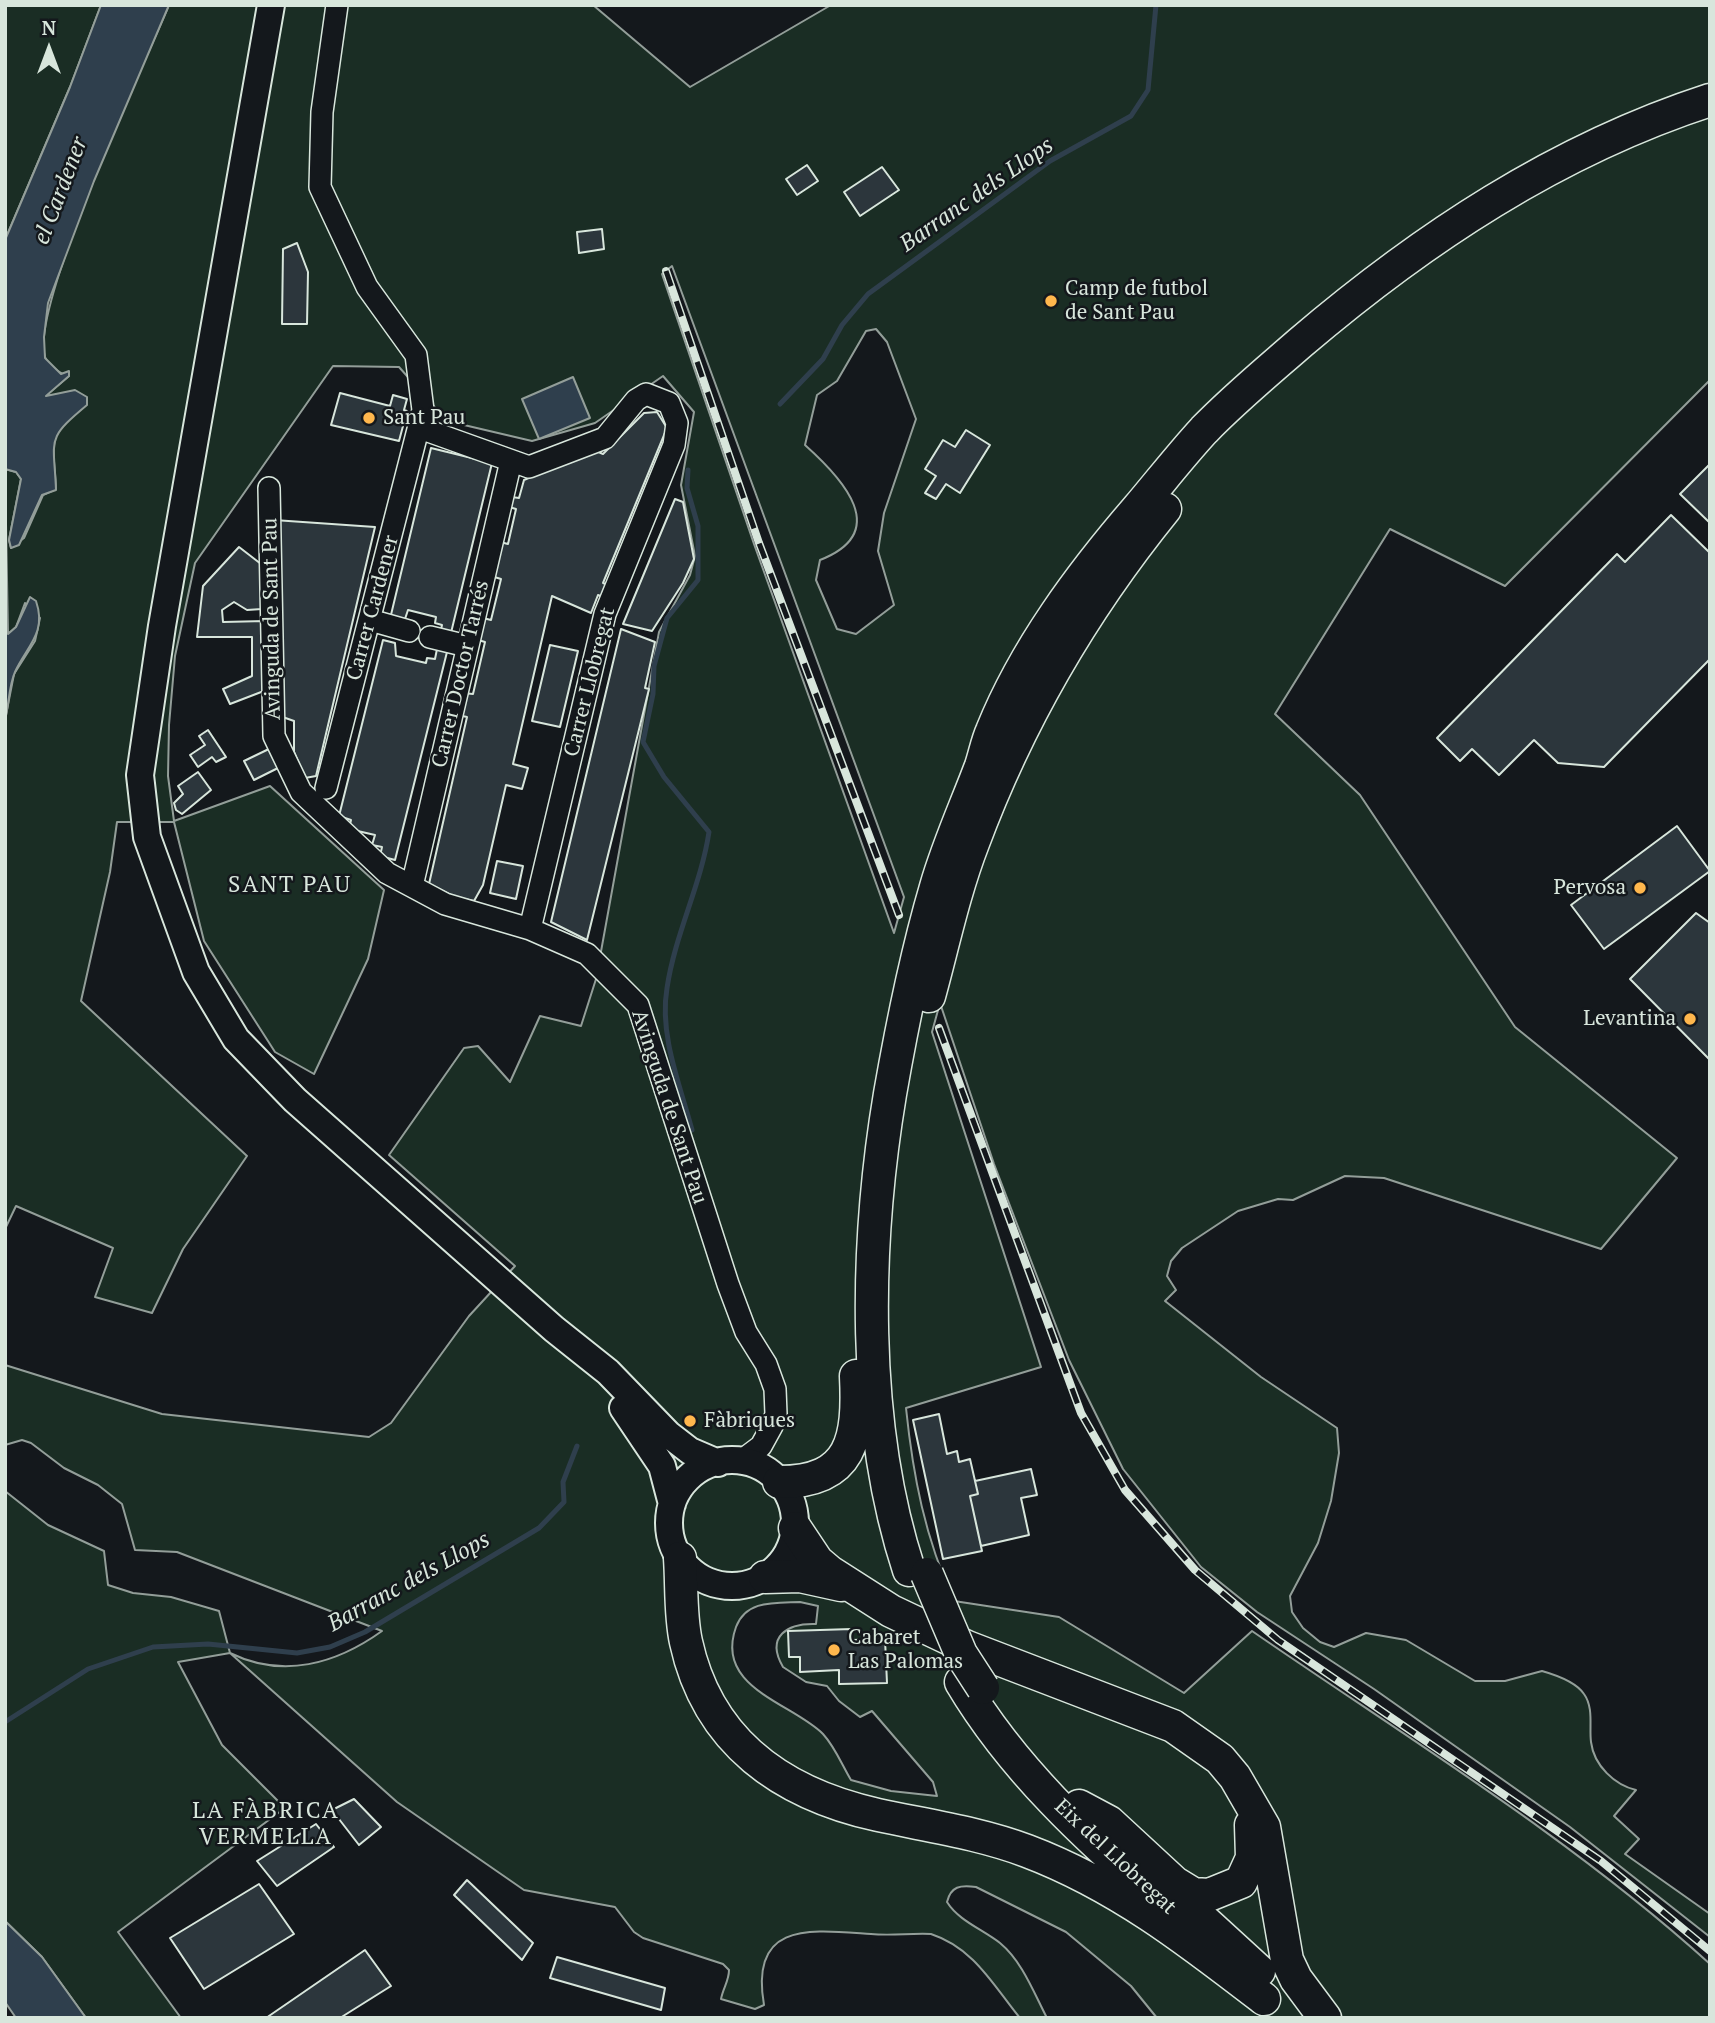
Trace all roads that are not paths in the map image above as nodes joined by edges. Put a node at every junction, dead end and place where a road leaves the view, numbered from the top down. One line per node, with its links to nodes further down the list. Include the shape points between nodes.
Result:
1 (271, 5): 14 (main road, via 160,640 140,775 147,837 196,972 236,1039 295,1100)
2 (337, 5): 5 (street, Carrer Cardener, via 322,112 320,187 367,286 416,355 423,411)
3 (1710, 100): 10 (highway, via 1577,152 1490,202 1375,281 1268,371 1206,429 1099,554 1021,671)
4 (1710, 118): 19 (highway, via 1633,146 1499,216 1345,324 1276,386 1199,466 1086,617 1029,716 972,844 916,1044 901,1130 887,1277 888,1332 896,1442)
5 (419, 428): 6 (street); 8 (street, Carrer Cardener)
6 (511, 461): 9 (street, Carrer Doctor Tarrés); 13 (street, Carrer Llobregat, via 529,467 605,438 646,394 669,403 677,423 674,445 605,614)
7 (269, 488): 12 (street, Avinguda de Sant Pau, via 274,736 301,792 387,873)
8 (370, 620): 9 (street, via 409,631 416,644 430,637); 11 (street, Carrer Cardener)
9 (467, 646): 12 (street, Carrer Doctor Tarrés)
10 (991, 732): 15 (highway, via 959,793 915,911 878,1062 856,1240 857,1419 852,1440 841,1463 827,1474 807,1480); 19 (highway, via 950,841 922,935 891,1087 878,1188 874,1331 879,1427 890,1499)
11 (326, 788)
12 (412, 886): 13 (street, Avinguda de Sant Pau, via 445,904)
13 (530, 929): 15 (street, Avinguda de Sant Pau, via 587,954 638,1005 728,1284 775,1389 776,1415)
14 (575, 1346): 15 (main road, via 690,1451); 16 (main road, via 652,1448)
15 (752, 1464): 16 (main road, via 690,1477); 17 (main road, via 792,1503)
16 (673, 1504): 18 (main road, via 670,1532)
17 (795, 1528): 20 (main road, via 786,1556); 21 (highway, via 817,1561)
18 (680, 1558): 20 (main road, via 699,1576 724,1585); 25 (highway, via 685,1637 702,1688 733,1738 769,1771 830,1802 997,1840 1068,1867 1168,1925)
19 (918, 1572): 22 (highway, via 926,1616)
20 (765, 1577): 21 (highway, via 800,1576)
21 (849, 1587): 23 (highway, via 967,1647 1173,1726 1220,1759)
22 (972, 1685): 24 (highway, Eix del Llobregat); 25 (highway, Eix del Llobregat, via 983,1717 1032,1779)
23 (1246, 1796): 24 (highway, via 1252,1836 1249,1869 1241,1882 1209,1895 1193,1894 1175,1883 1109,1822); 27 (highway, via 1268,1837 1287,1960)
24 (1079, 1806): 26 (highway, Eix del Llobregat)
25 (1275, 2008)
26 (1308, 2018)
27 (1325, 2018)

